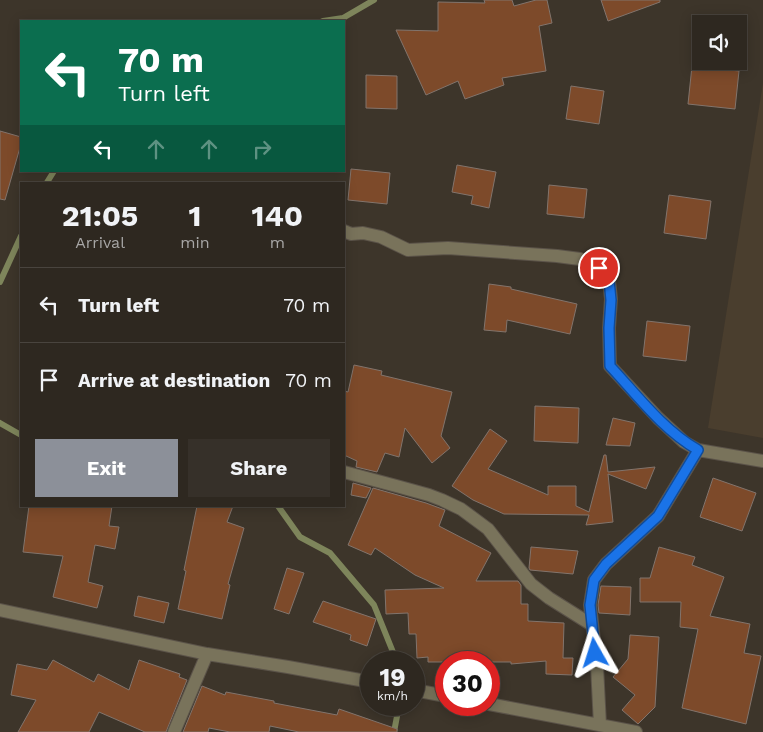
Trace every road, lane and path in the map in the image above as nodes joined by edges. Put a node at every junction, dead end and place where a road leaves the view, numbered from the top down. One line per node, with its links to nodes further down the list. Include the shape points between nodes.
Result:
1 (345, 231): 2 (street, via 380,237 408,250 448,248 557,256 580,259 599,268 609,280 610,366 658,418)
2 (698, 450): 3 (street); 6 (street, via 658,516 606,564 594,580 590,605)
3 (763, 461)
4 (345, 472): 6 (street, via 429,495 461,509 488,529 531,584)
5 (1, 614): 7 (street)
6 (592, 625): 10 (street)
7 (207, 654): 8 (street); 12 (street)
8 (360, 680)
9 (500, 706): 10 (street)
10 (600, 725): 11 (street)
11 (614, 730): 13 (street)
12 (174, 732)
13 (636, 732)

